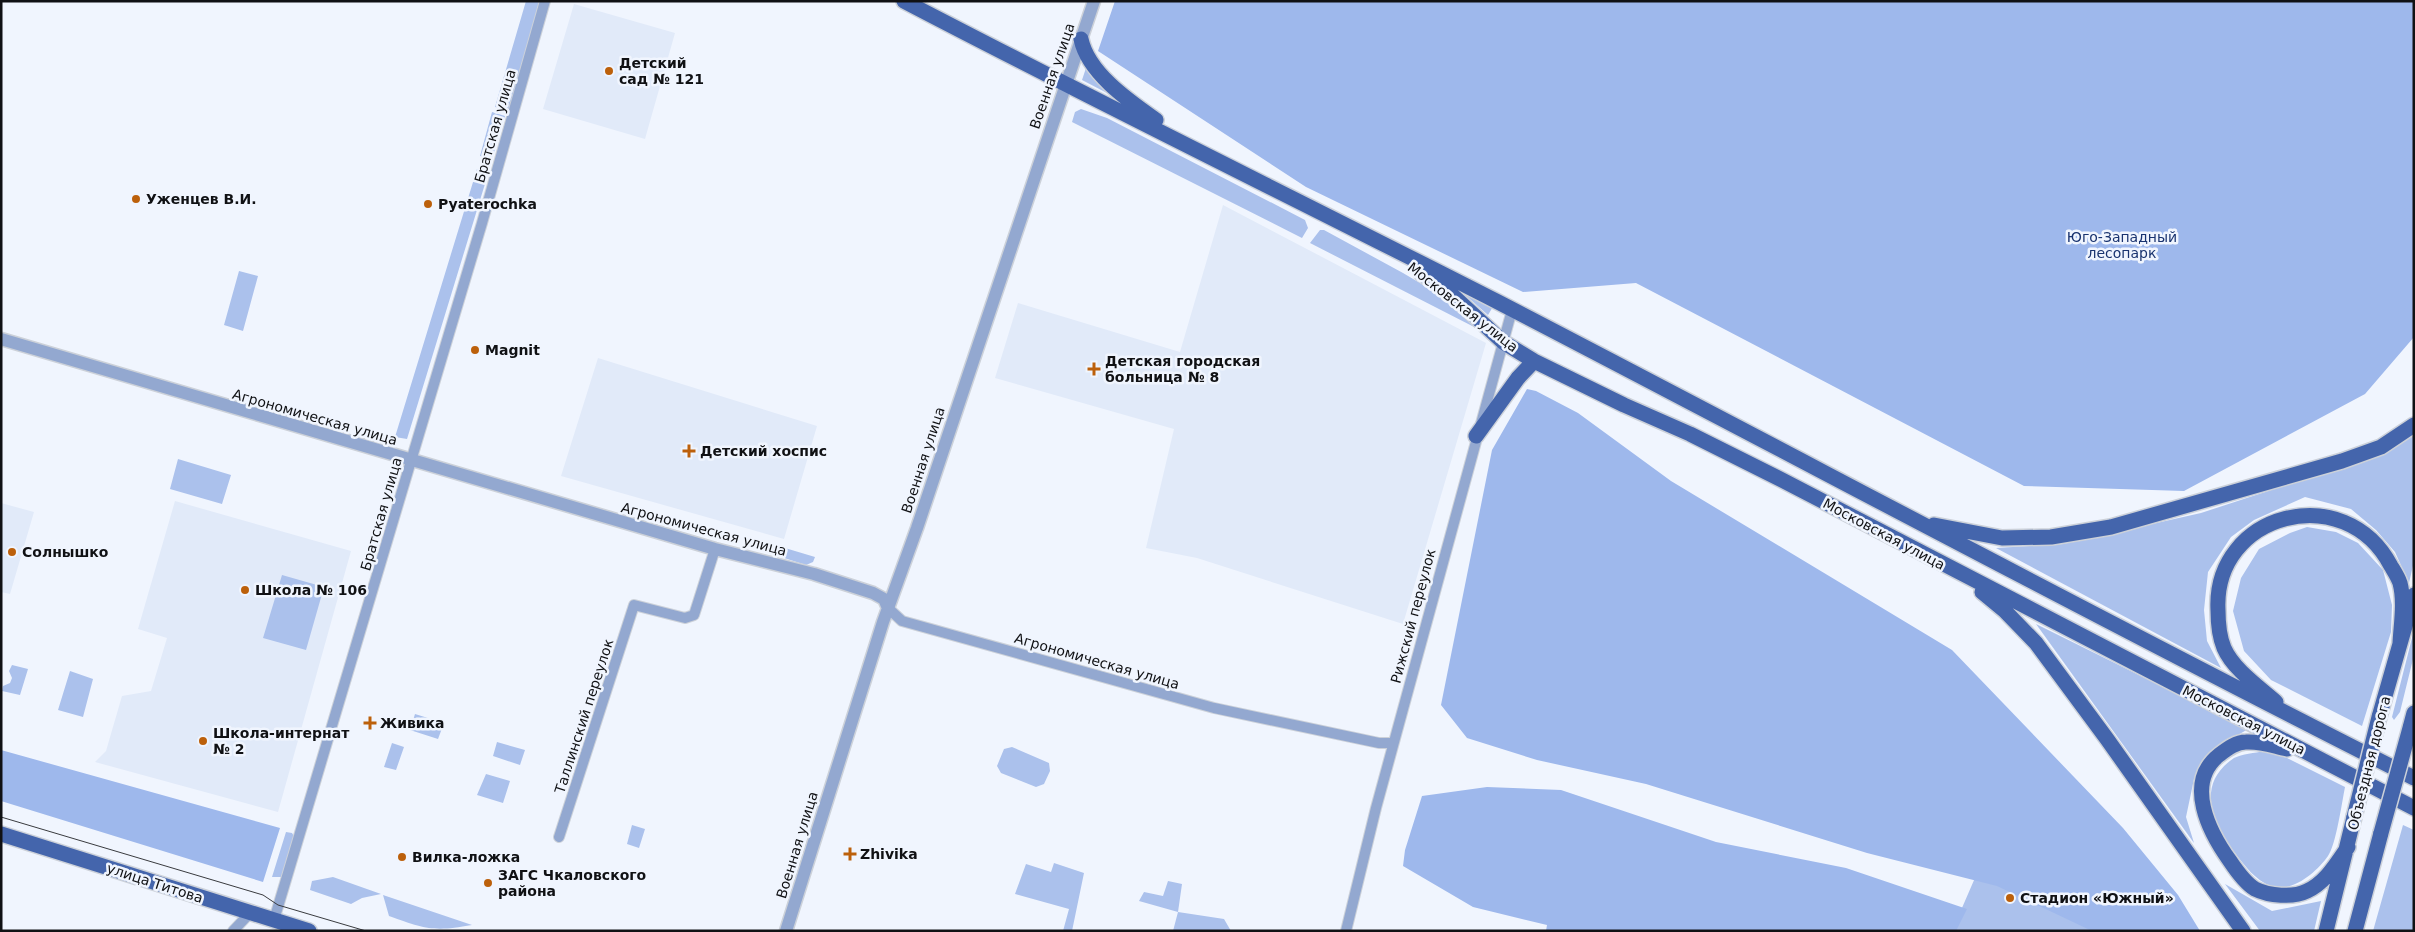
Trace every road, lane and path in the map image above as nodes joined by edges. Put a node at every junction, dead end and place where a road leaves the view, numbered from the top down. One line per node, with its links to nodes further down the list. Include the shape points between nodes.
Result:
1 (546, 1): 14 (street, Братская улица)
2 (904, 1): 5 (main road, Московская улица)
3 (1094, 1): 4 (street, Военная улица)
4 (1081, 39): 5 (street, Военная улица); 6 (main road, via 1087,58 1122,97 1171,129)
5 (1066, 83): 6 (main road, Московская улица); 19 (street, Военная улица)
6 (1179, 141): 7 (main road, Московская улица)
7 (1370, 238): 8 (main road, Московская улица); 10 (main road, Московская улица, via 1449,292)
8 (1512, 310): 10 (street, Рижский переулок); 15 (main road, Московская улица)
9 (1, 339): 14 (street, Агрономическая улица)
10 (1502, 342): 11 (main road, Московская улица); 13 (street, Рижский переулок)
11 (1534, 361): 13 (main road); 17 (main road, Московская улица, via 1698,438)
12 (2414, 424): 15 (main road, via 2382,447 2342,461 2111,527 2051,537 2002,538)
13 (1476, 436): 23 (street, Рижский переулок)
14 (411, 460): 16 (street, Агрономическая улица); 32 (street, Братская улица)
15 (1921, 522): 22 (main road, Московская улица)
16 (715, 549): 19 (street, Агрономическая улица, via 873,593 884,599); 28 (street, Таллинский переулок, via 694,615 684,618 634,605)
17 (1957, 572): 24 (main road, Московская улица); 37 (main road, via 2005,611 2036,643)
18 (2414, 596): 20 (main road, Объездная дорога)
19 (888, 608): 23 (street, Агрономическая улица, via 902,621 1167,696 1370,741); 35 (street, Военная улица)
20 (2400, 643): 22 (main road, via 2403,609 2400,583 2375,542 2338,518 2303,515 2262,527 2241,545 2227,566 2217,594 2220,637 2236,664); 29 (main road, Объездная дорога, bridge)
21 (2414, 713): 30 (main road, Объездная дорога, bridge)
22 (2290, 716): 25 (main road, Московская улица)
23 (1393, 743): 36 (street, Рижский переулок)
24 (2310, 753): 26 (main road, Московская улица); 29 (main road, via 2265,743 2244,742 2227,748 2215,758 2204,777 2202,792 2206,821 2246,882 2255,889 2276,895 2295,894 2317,886)
25 (2414, 778)
26 (2414, 808)
27 (1, 834): 31 (main road, улица Титова)
28 (559, 836)
29 (2348, 847): 38 (main road, Объездная дорога)
30 (2372, 865): 39 (main road, Объездная дорога); 40 (main road)
31 (250, 912): 32 (main road, улица Титова); 33 (street)
32 (274, 920): 34 (main road, улица Титова)
33 (234, 931)
34 (310, 931)
35 (786, 931)
36 (1346, 931)
37 (2243, 931)
38 (2326, 931)
39 (2355, 931)
40 (2366, 931)

